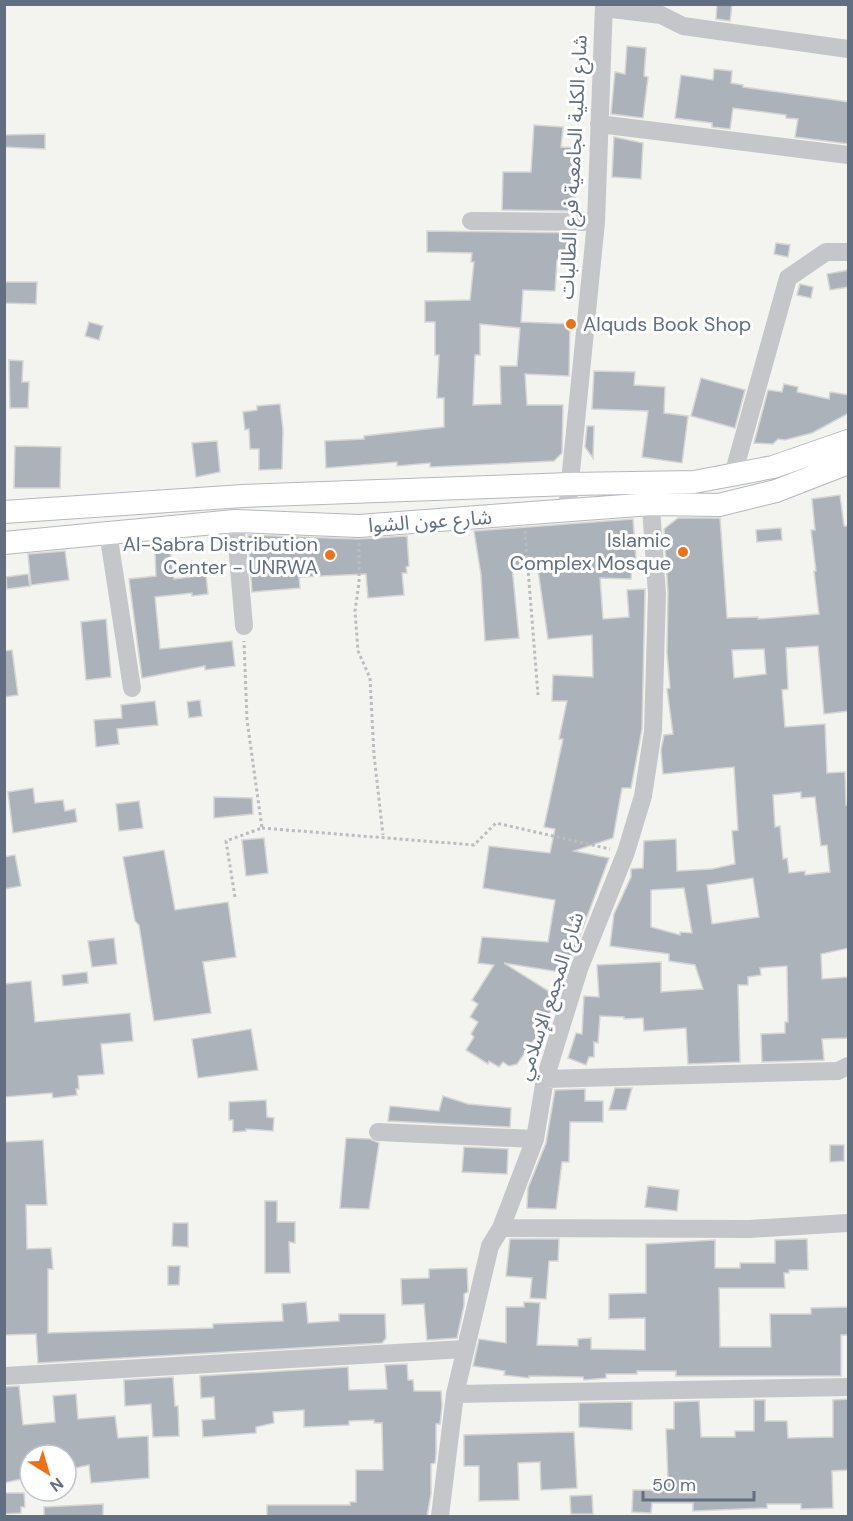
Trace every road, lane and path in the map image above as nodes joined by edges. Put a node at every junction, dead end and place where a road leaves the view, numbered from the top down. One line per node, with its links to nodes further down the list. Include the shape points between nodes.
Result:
1 (604, 6): 2 (street, via 662,15 683,26); 3 (street, شارع الكلية الجامعية فرع الطالبات)
2 (849, 49)
3 (599, 124): 4 (street); 6 (street, شارع الكلية الجامعية فرع الطالبات)
4 (849, 155)
5 (471, 221): 6 (street)
6 (596, 222): 11 (street, شارع الكلية الجامعية فرع الطالبات)
7 (849, 252): 10 (street, via 826,252 788,278)
8 (849, 441): 10 (main road, شارع عون الشوا)
9 (849, 463): 12 (main road, شارع عون الشوا, via 776,491 720,505)
10 (733, 475): 12 (main road, شارع عون الشوا)
11 (570, 484): 12 (main road, شارع عون الشوا); 13 (street, شارع الكلية الجامعية فرع الطالبات); 14 (main road, شارع عون الشوا, via 243,496)
12 (650, 494): 13 (main road, شارع عون الشوا); 25 (street, شارع المجمع الإسلامي, via 657,594 653,731 643,796)
13 (567, 511): 15 (main road, شارع عون الشوا)
14 (4, 512)
15 (524, 514): 17 (main road, شارع عون الشوا); 22 (path)
16 (235, 521): 17 (main road, شارع عون الشوا); 18 (main road, شارع عون الشوا); 20 (street)
17 (359, 526): 24 (path, via 355,612 358,651 370,678)
18 (108, 532): 19 (main road, شارع عون الشوا); 21 (street)
19 (4, 543)
20 (244, 626): 23 (path, via 247,720)
21 (132, 688)
22 (538, 695)
23 (262, 828): 24 (path); 26 (path, via 226,841)
24 (383, 836): 25 (path, via 474,846 496,823)
25 (626, 852): 28 (street, شارع المجمع الإسلامي, via 579,969)
26 (235, 897)
27 (849, 1066): 28 (street, via 838,1071)
28 (545, 1079): 30 (street, شارع المجمع الإسلامي)
29 (378, 1132): 30 (street)
30 (535, 1139): 32 (street, شارع المجمع الإسلامي)
31 (849, 1223): 32 (street, via 749,1229)
32 (501, 1228): 33 (street, شارع المجمع الإسلامي, via 490,1246)
33 (464, 1349): 34 (street); 36 (street, شارع المجمع الإسلامي)
34 (4, 1376)
35 (849, 1387): 36 (street)
36 (455, 1394): 37 (street, شارع المجمع الإسلامي)
37 (440, 1516)

